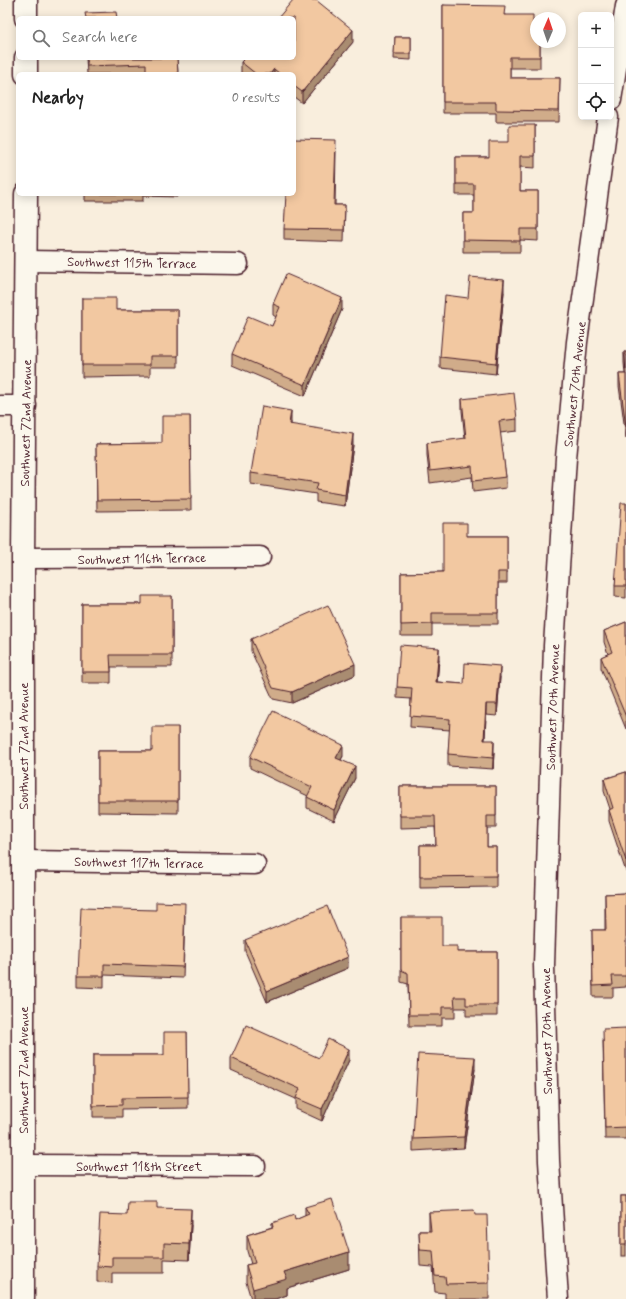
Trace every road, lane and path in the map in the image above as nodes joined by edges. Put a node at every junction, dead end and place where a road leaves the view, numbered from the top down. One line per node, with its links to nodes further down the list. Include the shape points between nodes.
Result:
1 (26, 0): 3 (street)
2 (626, 6): 6 (street)
3 (26, 16)
4 (26, 60): 5 (street)
5 (26, 72)
6 (614, 84)
7 (608, 120): 20 (street, Southwest 70th Avenue, via 575,365 562,512 554,646 544,965 549,1161)
8 (26, 196): 9 (street, Southwest 72nd Avenue)
9 (26, 261): 10 (street, Southwest 115th Terrace); 12 (street, Southwest 72nd Avenue)
10 (238, 264)
11 (0, 406): 12 (street)
12 (26, 406): 14 (street, Southwest 72nd Avenue)
13 (260, 557): 14 (street, Southwest 116th Terrace)
14 (23, 558): 15 (street, Southwest 72nd Avenue)
15 (23, 861): 16 (street, Southwest 117th Terrace); 17 (street, Southwest 72nd Avenue)
16 (255, 864)
17 (24, 1165): 18 (street, Southwest 118th Street); 19 (street, Southwest 72nd Avenue)
18 (255, 1166)
19 (23, 1299)
20 (558, 1299)

